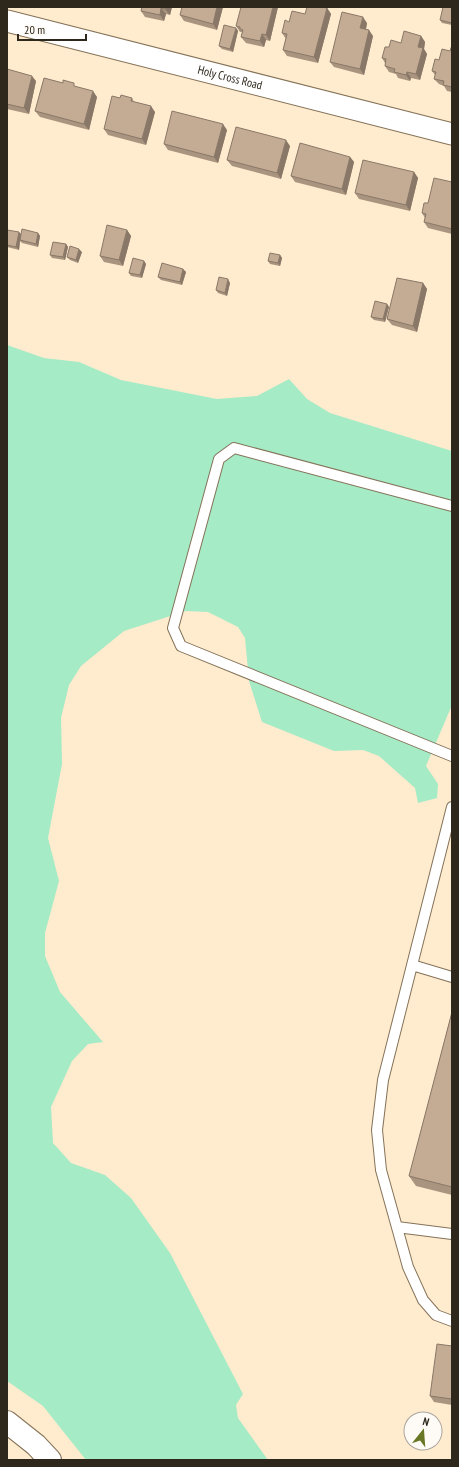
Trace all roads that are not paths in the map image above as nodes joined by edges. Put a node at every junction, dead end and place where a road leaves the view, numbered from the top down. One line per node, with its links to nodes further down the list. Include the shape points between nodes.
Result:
1 (7, 21): 2 (street, Holy Cross Road)
2 (452, 134)
3 (452, 506): 4 (lane, via 234,448 219,459 173,628 181,646)
4 (452, 756)
5 (452, 806): 6 (lane)
6 (412, 965): 7 (lane); 8 (lane, via 383,1080 377,1130 381,1170)
7 (452, 977)
8 (397, 1227): 9 (lane); 10 (lane, via 408,1267 424,1300 436,1315)
9 (452, 1234)
10 (452, 1321)
11 (7, 1422): 12 (highway)
12 (50, 1460)

